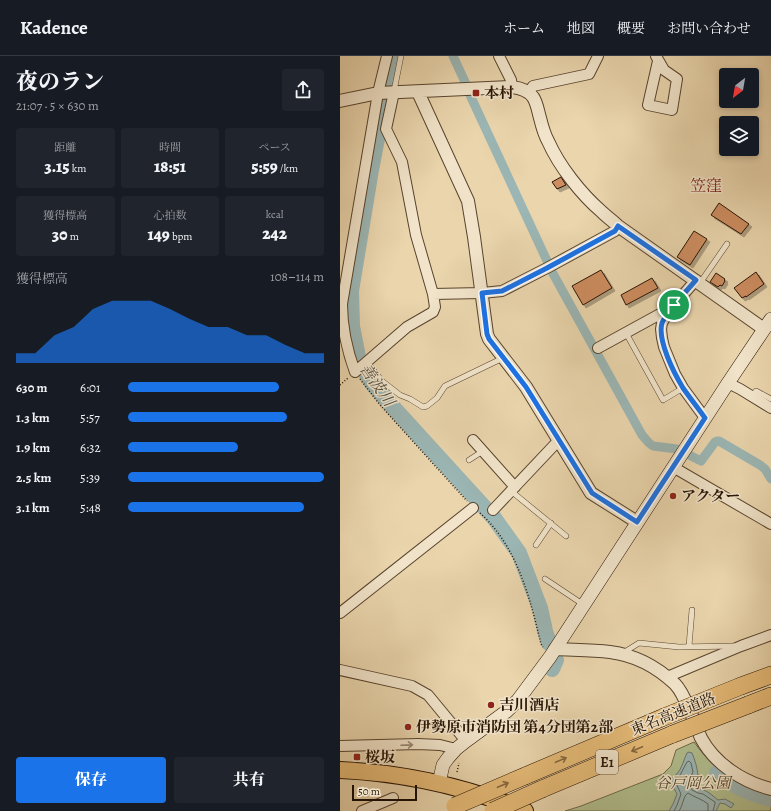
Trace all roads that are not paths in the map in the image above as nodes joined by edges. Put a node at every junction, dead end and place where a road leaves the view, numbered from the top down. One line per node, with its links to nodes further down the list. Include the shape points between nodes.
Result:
1 (387, 56): 7 (street)
2 (401, 56): 7 (lane)
3 (499, 56): 6 (street)
4 (598, 56): 9 (street, via 589,74 533,86)
5 (657, 58): 5 (street, via 664,70 677,79 672,110 648,105)
6 (512, 87): 8 (street); 9 (street)
7 (386, 92): 8 (street); 10 (street); 15 (street, via 386,129 402,162 416,235); 21 (street, via 342,304 344,331 355,372)
8 (418, 92): 14 (street, via 468,201)
9 (529, 92): 11 (street, via 536,103 547,140 558,159 585,196)
10 (340, 101)
11 (618, 226): 13 (street); 14 (street, via 615,231 502,291)
12 (727, 244): 13 (lane)
13 (698, 282): 16 (street); 17 (street)
14 (482, 293): 15 (street); 20 (street, via 487,334)
15 (433, 294): 21 (street, via 433,312 407,327)
16 (671, 308): 18 (street); 23 (street, via 662,323 662,338)
17 (768, 324): 22 (main road)
18 (626, 333): 19 (street); 23 (lane, via 663,400)
19 (598, 348)
20 (504, 358): 21 (lane, via 445,386 437,398 423,407 400,395); 29 (street, via 526,387)
21 (363, 366)
22 (728, 383): 24 (street); 27 (main road)
23 (683, 388): 27 (street)
24 (752, 396): 25 (lane, via 756,391); 26 (street)
25 (771, 399)
26 (771, 408)
27 (705, 418): 32 (main road)
28 (473, 440): 30 (street)
29 (559, 440): 33 (street); 36 (street, via 592,493)
30 (483, 451): 31 (lane); 33 (street)
31 (469, 460)
32 (673, 466): 36 (main road); 38 (street)
33 (513, 489): 35 (street); 37 (lane)
34 (473, 508): 44 (street)
35 (493, 510)
36 (637, 522): 42 (main road)
37 (551, 524): 39 (lane); 40 (lane)
38 (771, 524)
39 (566, 536)
40 (536, 545)
41 (544, 579): 42 (lane)
42 (584, 605): 48 (main road)
43 (692, 610): 46 (lane)
44 (340, 613)
45 (771, 635): 47 (street)
46 (689, 646): 47 (lane); 49 (lane, via 640,643)
47 (741, 646): 52 (street)
48 (555, 649): 49 (street); 54 (main road, via 518,700 507,711)
49 (620, 654): 52 (street, via 646,663)
50 (340, 670): 54 (street, via 412,686 428,695)
51 (771, 675): 61 (highway, 東名高速道路 / E1, one-way to 51, bridge, via 664,717)
52 (667, 677): 59 (street, via 681,692 706,746 718,760 742,778)
53 (771, 696): 63 (highway, 東名高速道路 / E1, one-way to 63, bridge, via 673,734)
54 (466, 740): 56 (main road)
55 (340, 746): 56 (street, one-way to 56, via 440,745)
56 (458, 754): 58 (main road, via 443,765)
57 (340, 770): 58 (highway)
58 (439, 783): 64 (highway, via 483,795)
59 (771, 789)
60 (393, 798): 62 (street)
61 (449, 808)
62 (362, 811)
63 (493, 811)
64 (526, 811)

